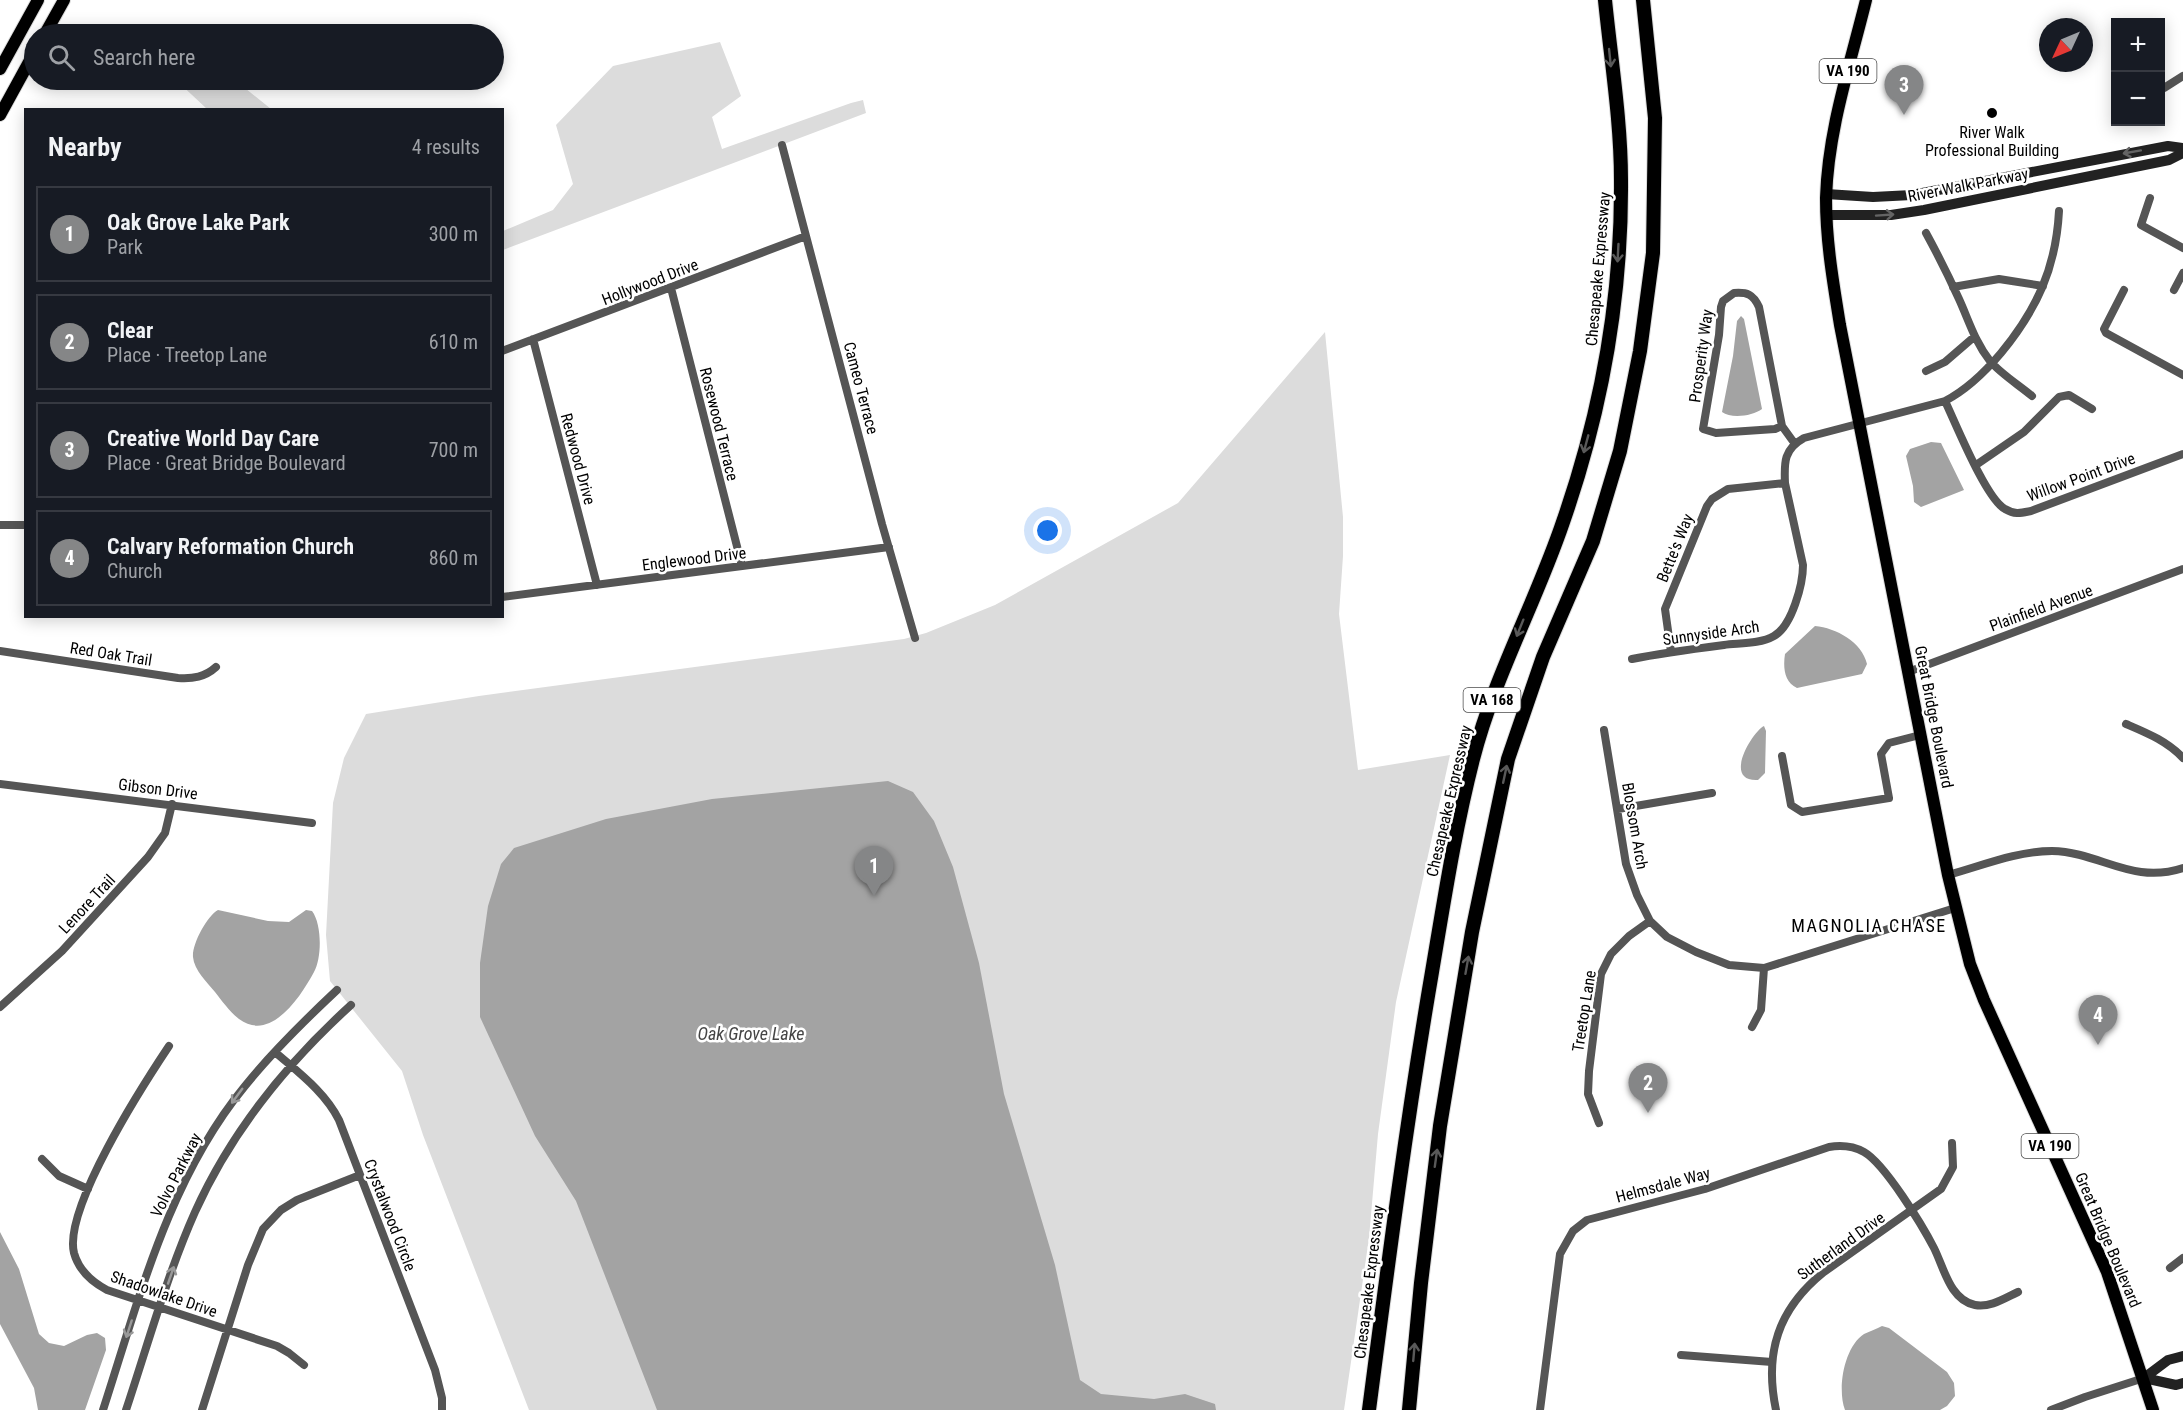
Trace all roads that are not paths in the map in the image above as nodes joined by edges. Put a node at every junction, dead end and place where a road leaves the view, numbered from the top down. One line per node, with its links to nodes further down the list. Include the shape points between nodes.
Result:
1 (38, 0): 6 (main road)
2 (64, 0): 7 (main road)
3 (1605, 0): 102 (highway, Chesapeake Expressway / VA 168, one-way to 102, via 1621,180 1612,326 1586,444 1563,523 1503,668 1474,755 1455,838 1416,1056)
4 (1643, 0): 103 (highway, VA 168, one-way to 4, via 1442,1115 1472,932 1508,759 1543,657 1593,541 1620,451 1641,351 1653,253 1655,118)
5 (1866, 0): 17 (main road, Great Bridge Boulevard / VA 190, via 1838,110)
6 (25, 24)
7 (51, 24)
8 (24, 25): 9 (main road)
9 (0, 69)
10 (24, 71): 13 (main road)
11 (2183, 76): 12 (street)
12 (2165, 87)
13 (0, 114)
14 (782, 145): 22 (street, Cameo Terrace)
15 (2183, 148): 17 (street, River Walk Parkway, one-way to 17, via 2168,146 1912,195)
16 (2183, 153): 20 (street, River Walk Parkway, one-way to 16, via 1924,210 2169,160)
17 (1826, 195): 20 (main road, Great Bridge Boulevard / VA 190)
18 (2150, 198): 23 (street, via 2141,225)
19 (2059, 211): 25 (street, via 2054,254)
20 (1826, 215): 39 (main road, Great Bridge Boulevard / VA 190, via 1830,266)
21 (1926, 233): 26 (street)
22 (806, 236): 27 (street, Hollywood Drive); 47 (street, Cameo Terrace)
23 (2183, 248)
24 (2183, 273): 29 (street)
25 (2043, 286): 26 (street, via 1999,279); 33 (street, via 2033,309)
26 (1953, 287): 30 (street)
27 (670, 288): 31 (street, Hollywood Drive); 48 (street, Rosewood Terrace)
28 (2124, 290): 35 (street, via 2106,323 2106,333)
29 (2174, 290)
30 (1974, 337): 33 (street); 34 (street, via 1945,362)
31 (533, 339): 32 (street, Hollywood Drive); 50 (street, Redwood Drive)
32 (504, 350)
33 (1992, 363): 36 (street); 37 (street)
34 (1926, 371)
35 (2183, 375)
36 (2032, 396)
37 (1946, 401): 39 (street); 43 (street, Willow Point Drive)
38 (2092, 409): 43 (street, via 2069,395 2059,397 2024,432)
39 (1860, 424): 41 (street, via 1804,438); 57 (main road, Great Bridge Boulevard / VA 190)
40 (1782, 426): 40 (street, Prosperity Way, via 1759,307 1749,293 1734,293 1721,307 1703,429 1716,433); 41 (street, Prosperity Way)
41 (1795, 444): 44 (street, via 1784,464)
42 (2183, 454): 43 (street, Willow Point Drive, via 2017,514 2003,509 1991,496)
43 (1976, 465)
44 (1785, 483): 54 (street, Bette's Way, via 1728,489 1707,506 1665,609); 54 (street, Sunnyside Arch, via 1803,578 1790,616 1780,631 1766,639)
45 (0, 525): 46 (street)
46 (24, 525)
47 (889, 547): 48 (street, Englewood Drive); 52 (street, Cameo Terrace)
48 (742, 566): 50 (street, Englewood Drive)
49 (2183, 569): 57 (street, Plainfield Avenue)
50 (597, 585): 51 (street, Englewood Drive)
51 (504, 597)
52 (915, 638)
53 (0, 651): 56 (street, Red Oak Trail, via 178,678 199,677)
54 (1671, 652): 55 (street, Sunnyside Arch)
55 (1632, 659)
56 (216, 667)
57 (1908, 672): 60 (main road, Great Bridge Boulevard / VA 190)
58 (2126, 724): 62 (street, via 2171,747)
59 (1604, 730): 66 (street, Blossom Arch)
60 (1920, 735): 61 (street, via 1889,743 1881,754 1889,798 1802,812 1791,805); 69 (main road, Great Bridge Boulevard / VA 190)
61 (1782, 756)
62 (2183, 758)
63 (0, 784): 65 (street, Gibson Drive)
64 (1712, 793): 66 (street)
65 (172, 804): 67 (street, Gibson Drive); 75 (street, Lenore Trail, via 165,833 148,857 62,951)
66 (1618, 809): 71 (street, Blossom Arch, via 1626,864)
67 (312, 823)
68 (2183, 868): 69 (street, via 2143,873 2051,851)
69 (1948, 875): 70 (main road, Great Bridge Boulevard / VA 190)
70 (1955, 908): 72 (street, Blossom Arch); 96 (main road, Great Bridge Boulevard / VA 190, via 1984,1000 2101,1258)
71 (1650, 921): 72 (street, Blossom Arch, via 1667,937 1696,952 1729,965); 80 (street, Treetop Lane, via 1611,954 1601,974 1588,1094)
72 (1764, 968): 76 (street, via 1761,1010)
73 (337, 990): 78 (street, Volvo Parkway)
74 (351, 1005): 79 (street, Volvo Parkway)
75 (0, 1007)
76 (1752, 1027)
77 (169, 1046): 84 (street, Shadowlake Drive, via 126,1113)
78 (275, 1052): 79 (street, Crystalwood Circle); 89 (street, Volvo Parkway, one-way to 89, via 238,1095 197,1160 167,1220)
79 (290, 1065): 83 (street, Crystalwood Circle, via 333,1108); 90 (street, Volvo Parkway, one-way to 79, via 180,1248 216,1170)
80 (1599, 1123)
81 (1952, 1143): 85 (street, Sutherland Drive, via 1953,1167 1945,1185)
82 (42, 1159): 84 (street, via 58,1176)
83 (360, 1175): 91 (street, via 297,1200 271,1219 257,1242); 101 (street, Crystalwood Circle, via 435,1370)
84 (88, 1189): 89 (street, Shadowlake Drive, via 73,1235 78,1264 97,1286)
85 (1911, 1212): 88 (street, Helmsdale Way, via 1960,1299 1981,1306); 94 (street, Sutherland Drive, via 1824,1272 1799,1295 1780,1327); 104 (street, Helmsdale Way, via 1875,1160 1855,1148 1840,1146 1816,1150 1705,1189 1587,1220 1573,1231 1560,1254)
86 (2183, 1258): 87 (street)
87 (2170, 1268)
88 (2018, 1292)
89 (138, 1301): 90 (street, Shadowlake Drive); 98 (street, Volvo Parkway, one-way to 98)
90 (160, 1308): 91 (street, Shadowlake Drive); 99 (street, Volvo Parkway)
91 (228, 1330): 95 (street, Shadowlake Drive, via 277,1346); 100 (street)
92 (1681, 1355): 94 (street)
93 (2183, 1356): 96 (street, via 2168,1360)
94 (1772, 1362): 105 (street, Sutherland Drive)
95 (304, 1365)
96 (2144, 1378): 97 (street); 106 (street); 107 (main road, Great Bridge Boulevard / VA 190)
97 (2183, 1383)
98 (103, 1410)
99 (126, 1410)
100 (201, 1410)
101 (442, 1410)
102 (1369, 1410)
103 (1409, 1410)
104 (1540, 1410)
105 (1776, 1410)
106 (2051, 1410)
107 (2153, 1410)

